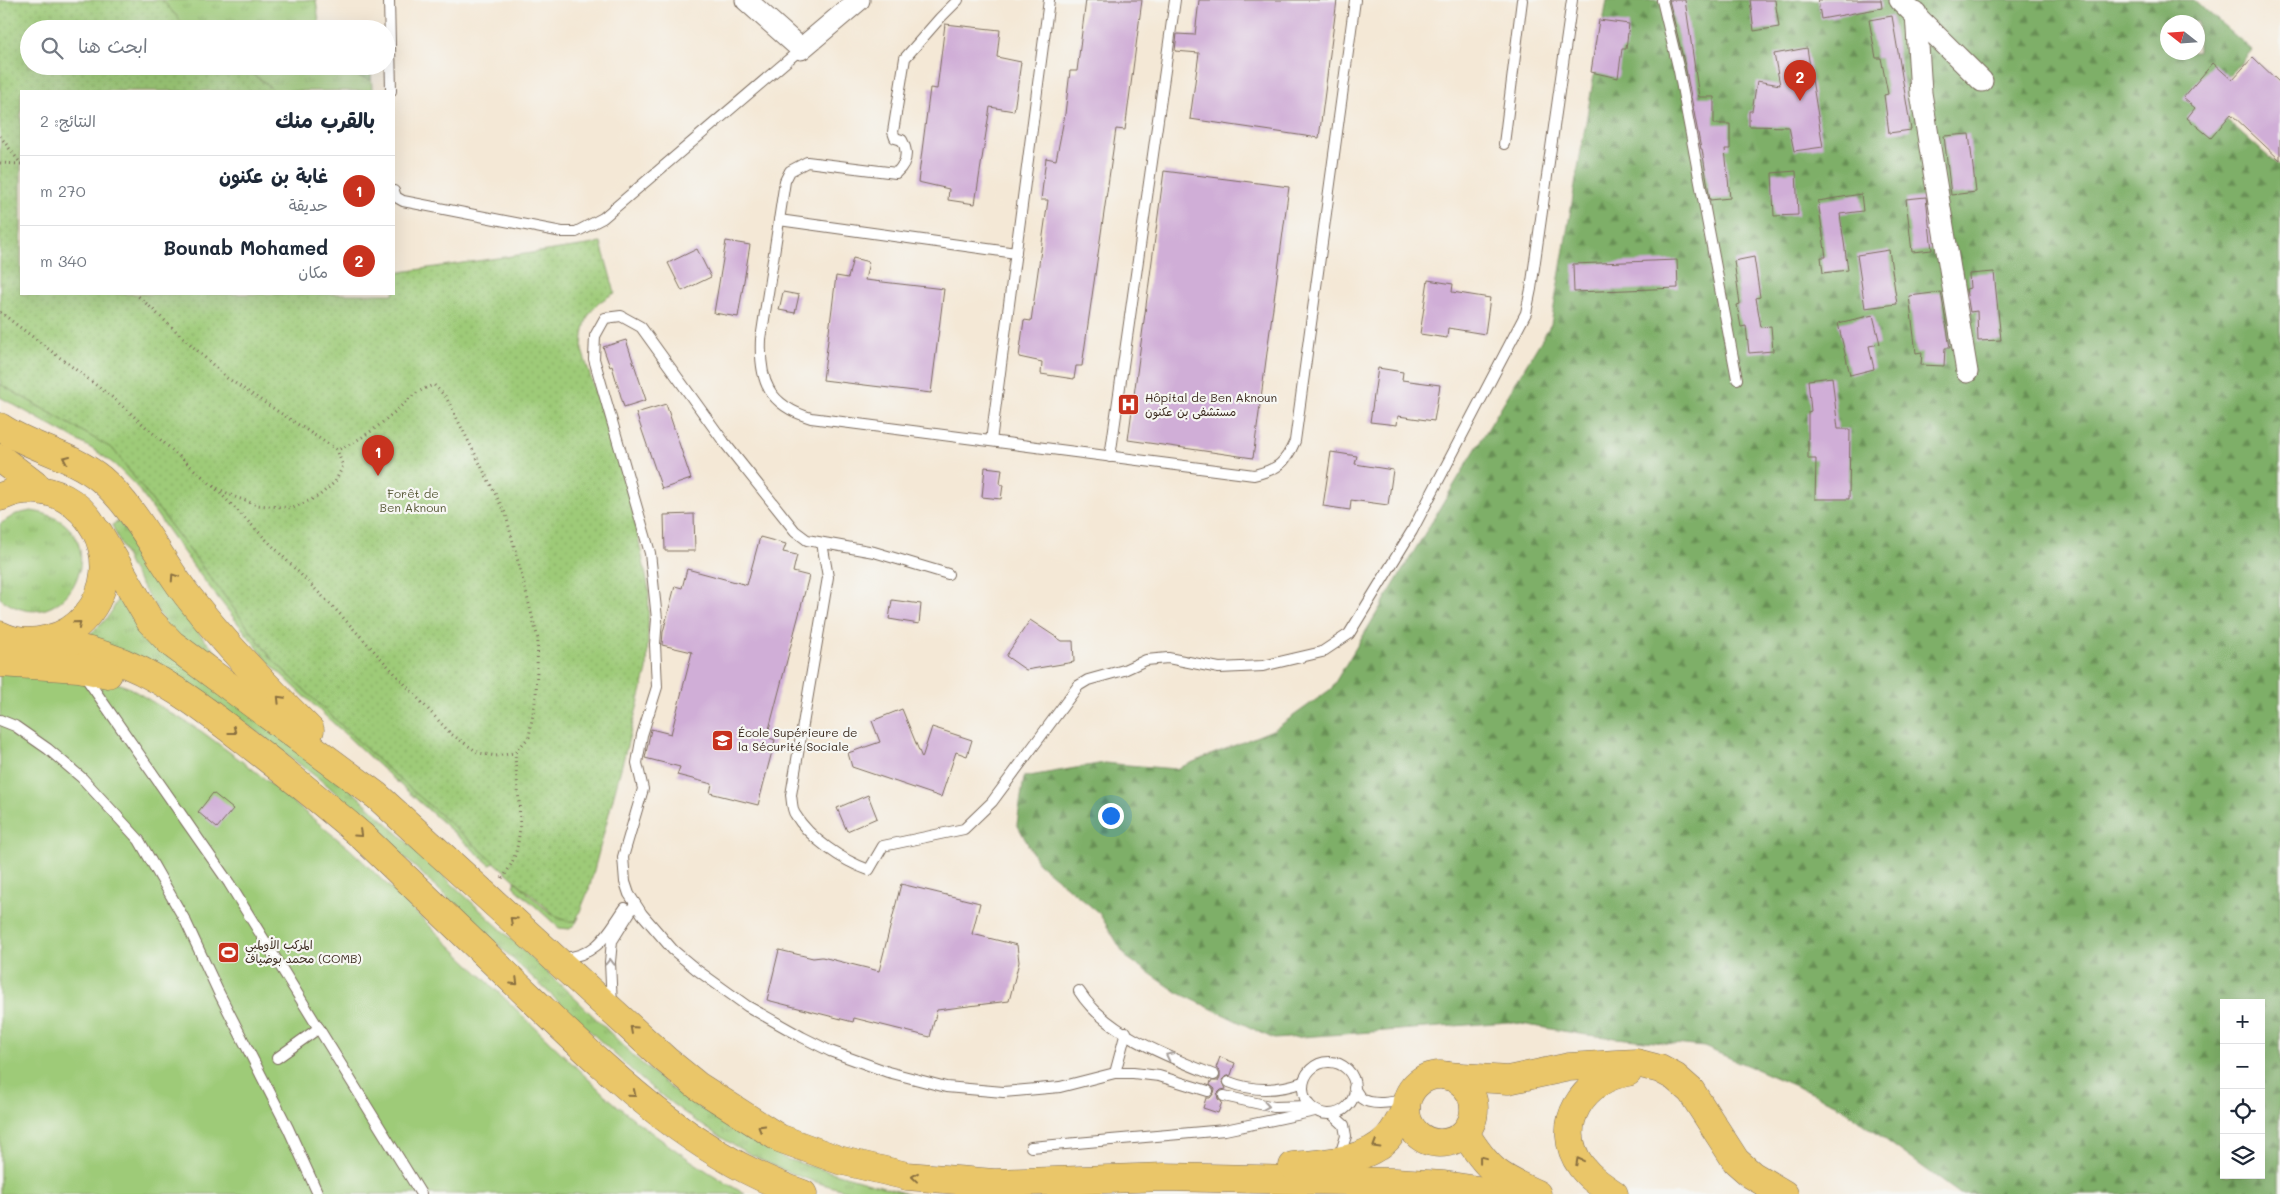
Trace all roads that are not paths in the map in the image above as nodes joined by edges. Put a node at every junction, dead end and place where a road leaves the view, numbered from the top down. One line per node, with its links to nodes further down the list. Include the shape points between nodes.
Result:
1 (389, 0): 12 (lane)
2 (746, 0): 13 (street)
3 (859, 0): 13 (street)
4 (958, 0): 19 (lane, via 905,58 893,132 906,148 903,166 896,173 807,162 798,165 785,180)
5 (1048, 0): 20 (lane)
6 (1174, 0): 25 (lane)
7 (1355, 0): 25 (lane, via 1295,441 1290,452 1277,468 1254,475)
8 (1522, 0): 17 (lane)
9 (1572, 0): 30 (lane, via 1526,313 1412,531 1349,634 1322,652 1263,666 1219,668 1168,658 1146,660 1088,680 1078,686 992,802 964,829 883,846 869,870 827,849 794,813 791,795 828,578)
10 (1662, 0): 22 (lane, via 1679,71)
11 (1908, 7): 15 (street); 21 (street)
12 (389, 20)
13 (801, 49): 18 (lane, via 603,218 576,232 403,201)
14 (391, 75): 16 (lane)
15 (1982, 81)
16 (391, 90)
17 (1504, 144)
18 (395, 194)
19 (779, 220): 20 (lane); 24 (lane, via 760,360 763,379 771,393 795,414 811,418)
20 (1016, 253): 24 (lane)
21 (1967, 372)
22 (1737, 378)
23 (0, 427): 36 (highway, one-way to 23, via 281,701 212,626 111,489 92,472)
24 (991, 441): 25 (lane)
25 (1110, 457)
26 (0, 458): 27 (highway)
27 (43, 491): 28 (highway, via 18,491); 29 (highway, via 66,499 85,514)
28 (0, 497)
29 (99, 534): 32 (highway, one-way to 29, via 57,638 78,625 95,606 104,583 105,558); 36 (highway, via 150,621 172,644)
30 (822, 543): 31 (lane, via 874,552); 37 (lane, via 808,540 795,531 724,442 641,327 621,316 605,318 596,336 594,359 650,553 657,619 657,686 642,735 638,763 643,789 623,857 625,882)
31 (948, 574)
32 (8, 643): 33 (highway); 34 (highway, via 84,649 111,658 164,682)
33 (79, 668): 34 (highway, via 114,675 156,694); 41 (lane, via 228,883)
34 (206, 710): 63 (highway, one-way to 63, via 363,837 638,1098 702,1146 741,1168)
35 (0, 720): 61 (lane, via 15,726 48,749 82,778 139,840 186,922)
36 (377, 796): 38 (highway, one-way to 36)
37 (633, 902): 38 (lane, via 596,948 576,957); 40 (lane, one-way to 37, via 612,941); 45 (lane, via 673,950 722,989 802,1038 859,1062 946,1087 1003,1092 1060,1087)
38 (555, 959): 40 (highway)
39 (1079, 991): 42 (lane, via 1094,1011)
40 (613, 1011): 60 (highway, one-way to 40, via 994,1183 907,1176 839,1160 779,1138 722,1103 686,1077)
41 (319, 1028): 43 (lane); 62 (lane)
42 (1126, 1032): 45 (lane); 46 (lane, one-way to 42, via 1170,1057)
43 (277, 1058)
44 (1585, 1068): 47 (highway, via 1508,1080); 48 (highway, via 1637,1063); 57 (highway, via 1570,1077 1505,1094 1491,1102)
45 (1115, 1073): 52 (lane, via 1159,1076)
46 (1214, 1075)
47 (1447, 1076): 54 (highway, via 1424,1079 1415,1086); 57 (highway, via 1458,1080 1472,1098 1474,1109)
48 (1675, 1077): 66 (highway, one-way to 48, via 1581,1166 1572,1145 1570,1124 1575,1108 1586,1092 1615,1074 1648,1072); 67 (highway, via 1700,1104 1736,1161)
49 (1229, 1082): 50 (lane, via 1270,1090)
50 (1304, 1082): 51 (lane, via 1314,1067 1330,1062 1346,1069 1352,1076); 55 (lane, via 1302,1090)
51 (1354, 1088): 54 (lane, via 1366,1101); 56 (lane, via 1352,1101)
52 (1208, 1091)
53 (1224, 1096): 55 (lane, one-way to 55, via 1274,1107)
54 (1407, 1102): 57 (highway, via 1411,1128 1427,1141 1447,1143); 59 (highway, one-way to 59, via 1388,1138 1356,1156)
55 (1312, 1108): 56 (lane); 58 (lane, via 1225,1130)
56 (1332, 1114): 59 (lane, via 1344,1125 1346,1136)
57 (1469, 1126): 65 (highway, one-way to 57, via 1489,1168)
58 (1031, 1147)
59 (1339, 1160): 60 (highway)
60 (1165, 1177): 64 (highway, via 1395,1182)
61 (318, 1194)
62 (421, 1194)
63 (803, 1194)
64 (1505, 1194)
65 (1537, 1194)
66 (1614, 1194)
67 (1784, 1194)

